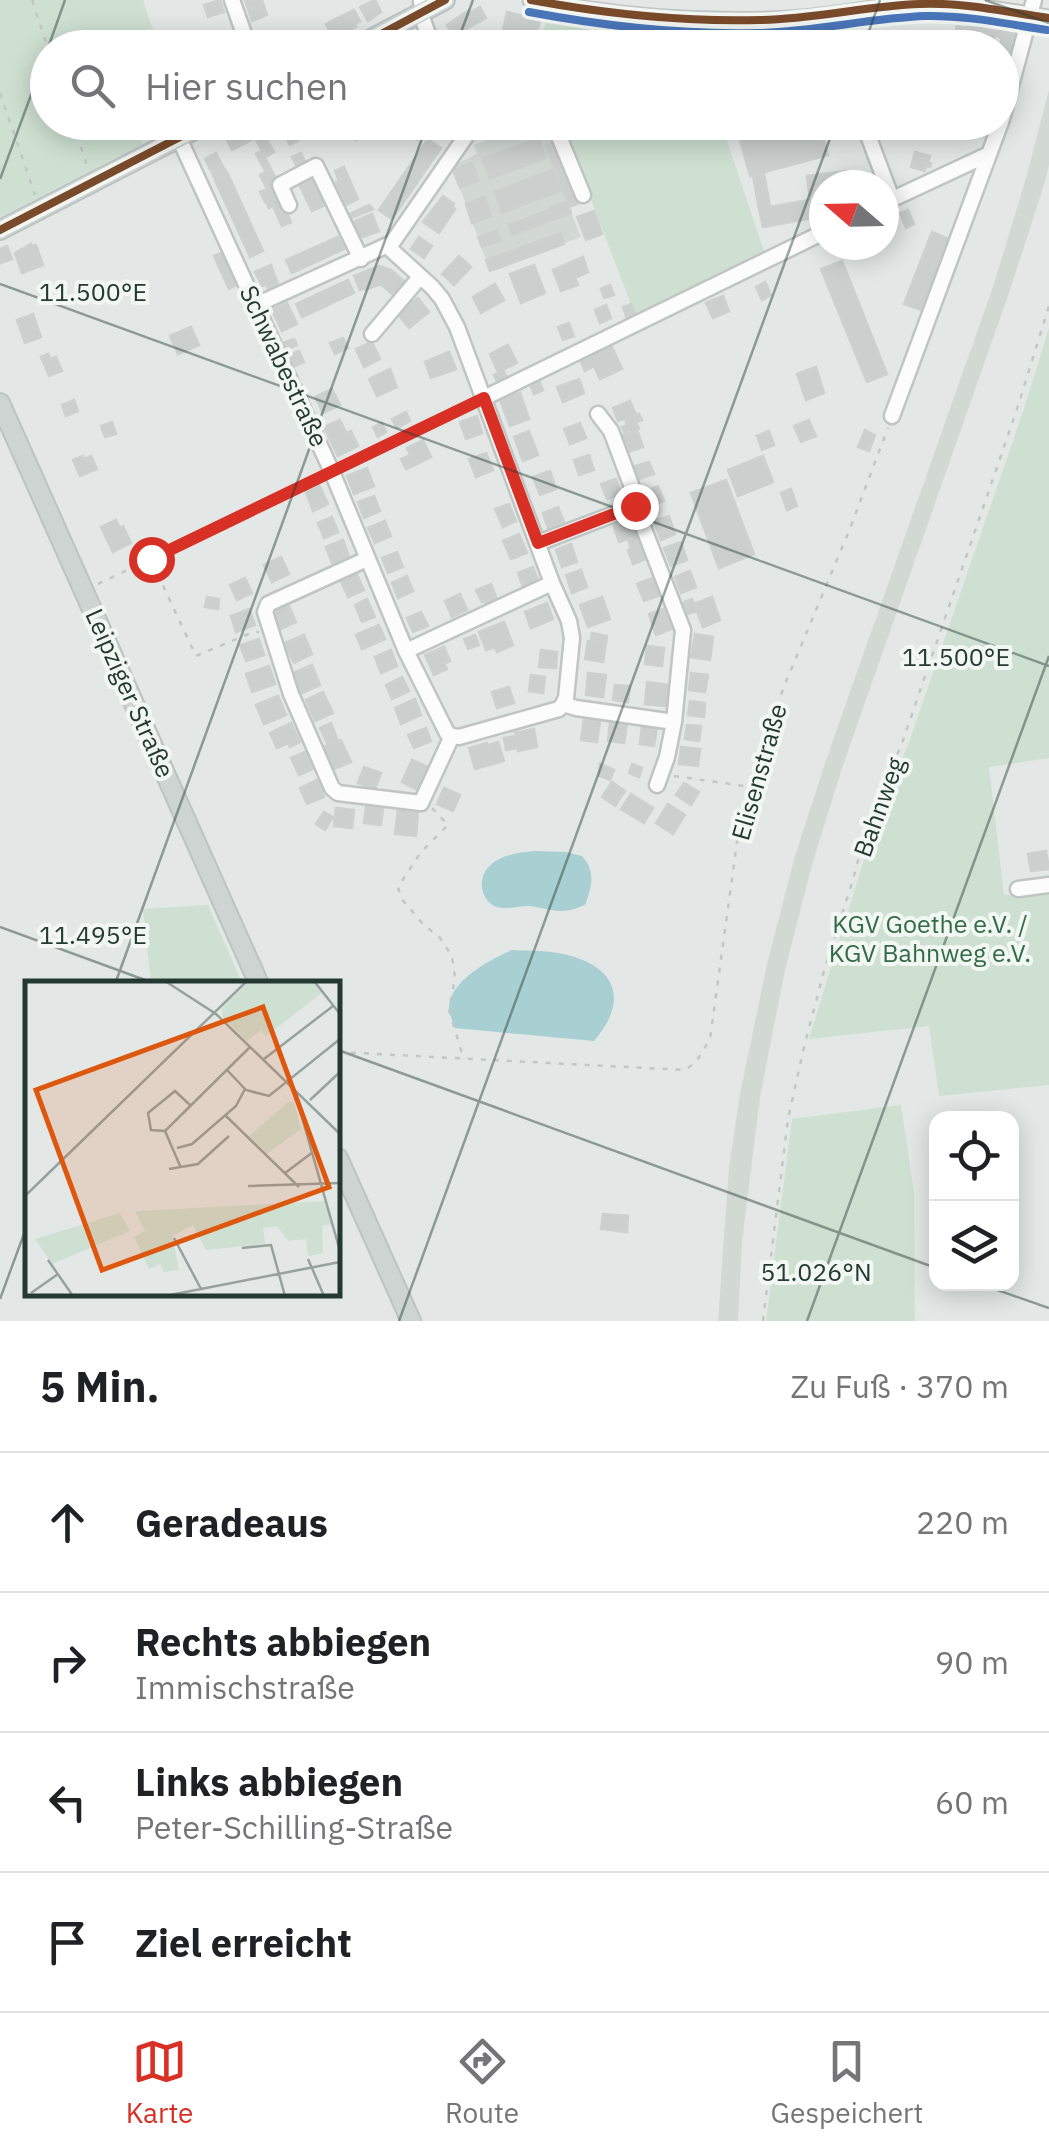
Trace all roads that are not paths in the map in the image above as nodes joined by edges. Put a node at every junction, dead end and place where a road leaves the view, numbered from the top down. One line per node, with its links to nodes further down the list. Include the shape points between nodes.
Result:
1 (232, 0): 8 (street)
2 (445, 0): 5 (main road)
3 (532, 0): 7 (street, via 660,18)
4 (922, 2): 6 (street); 7 (street)
5 (422, 6): 9 (main road)
6 (1039, 13): 11 (street)
7 (838, 16): 10 (street)
8 (243, 30)
9 (383, 30)
10 (836, 30)
11 (1019, 70)
12 (175, 140): 23 (main road)
13 (180, 140): 28 (street, Schwabestraße)
14 (463, 140): 25 (street)
15 (560, 140): 20 (street)
16 (868, 140): 19 (street)
17 (994, 140): 18 (street)
18 (989, 154): 21 (street); 33 (street)
19 (878, 170)
20 (583, 195)
21 (899, 196)
22 (289, 206): 26 (street, via 280,186 316,166)
23 (0, 230)
24 (809, 239): 30 (street)
25 (386, 246): 26 (street); 27 (street)
26 (362, 259): 28 (street)
27 (420, 277): 29 (street); 30 (street, via 457,327)
28 (256, 305): 36 (street, Schwabestraße)
29 (372, 334)
30 (484, 398): 35 (street)
31 (0, 404): 45 (main road, Leipziger Straße)
32 (598, 414): 34 (street, via 611,432)
33 (892, 416)
34 (635, 506): 35 (street); 40 (street, via 684,630)
35 (538, 543): 37 (street)
36 (367, 560): 38 (street, Schwabestraße); 41 (street, via 268,604 264,612 332,788 421,803)
37 (552, 583): 38 (street); 39 (street, via 572,638)
38 (406, 650): 41 (street, Schwabestraße)
39 (563, 704): 40 (street); 41 (street)
40 (674, 722): 42 (street)
41 (452, 736)
42 (659, 780)
43 (1049, 885): 44 (street)
44 (1018, 889)
45 (258, 981)
46 (340, 1162): 47 (main road)
47 (411, 1321)

